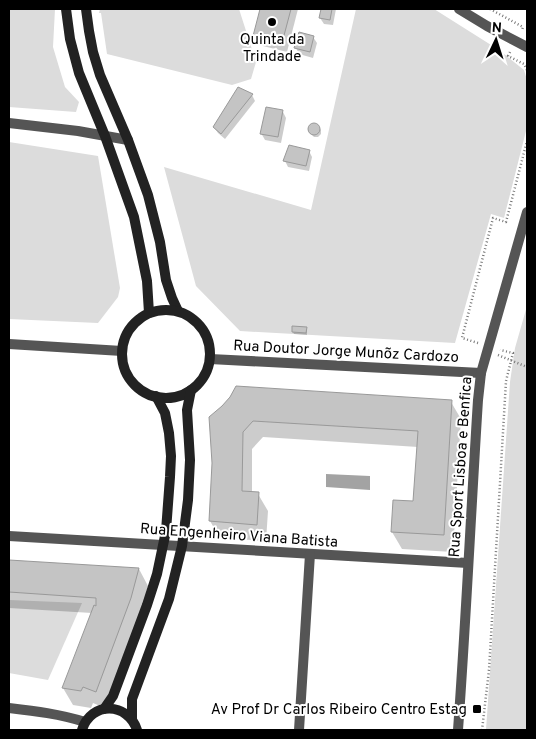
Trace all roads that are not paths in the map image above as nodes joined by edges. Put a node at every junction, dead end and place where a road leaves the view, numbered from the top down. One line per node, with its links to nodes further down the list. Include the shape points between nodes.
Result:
1 (66, 9): 5 (main road, via 79,73)
2 (86, 9): 9 (main road, via 95,60)
3 (459, 9): 4 (street)
4 (527, 47)
5 (99, 121): 7 (street); 8 (main road)
6 (9, 123): 7 (street)
7 (78, 132): 8 (street)
8 (105, 136): 9 (street); 12 (main road, via 134,217 147,280)
9 (128, 140): 11 (main road, via 148,195 166,280)
10 (527, 212): 16 (street, Rua Sport Lisboa e Benfica)
11 (178, 311): 12 (main road); 15 (main road, via 190,317 206,335)
12 (149, 313): 14 (main road, via 130,328)
13 (9, 344): 14 (street)
14 (122, 351): 18 (main road, via 127,375 135,385)
15 (210, 359): 16 (street, Rua Doutor Jorge Munõz Cardozo); 17 (main road, via 200,381)
16 (481, 373): 23 (street, Rua Sport Lisboa e Benfica)
17 (191, 390): 18 (main road, via 168,398); 21 (main road, via 187,410 188,500)
18 (156, 396): 20 (main road, via 167,420 171,456)
19 (9, 536): 20 (street, Rua Engenheiro Viana Batista)
20 (163, 545): 21 (street, Rua Engenheiro Viana Batista); 25 (main road, via 147,605 113,696)
21 (182, 546): 22 (street, Rua Engenheiro Viana Batista); 26 (main road, via 170,599 132,699)
22 (310, 554): 23 (street, Rua Engenheiro Viana Batista); 29 (street)
23 (468, 563): 30 (street, Rua Sport Lisboa e Benfica)
24 (9, 708): 27 (street, via 69,716)
25 (104, 709): 26 (main road, via 120,710); 27 (main road, via 90,716)
26 (132, 719): 28 (main road)
27 (84, 726)
28 (137, 730)
29 (299, 730)
30 (458, 730)

